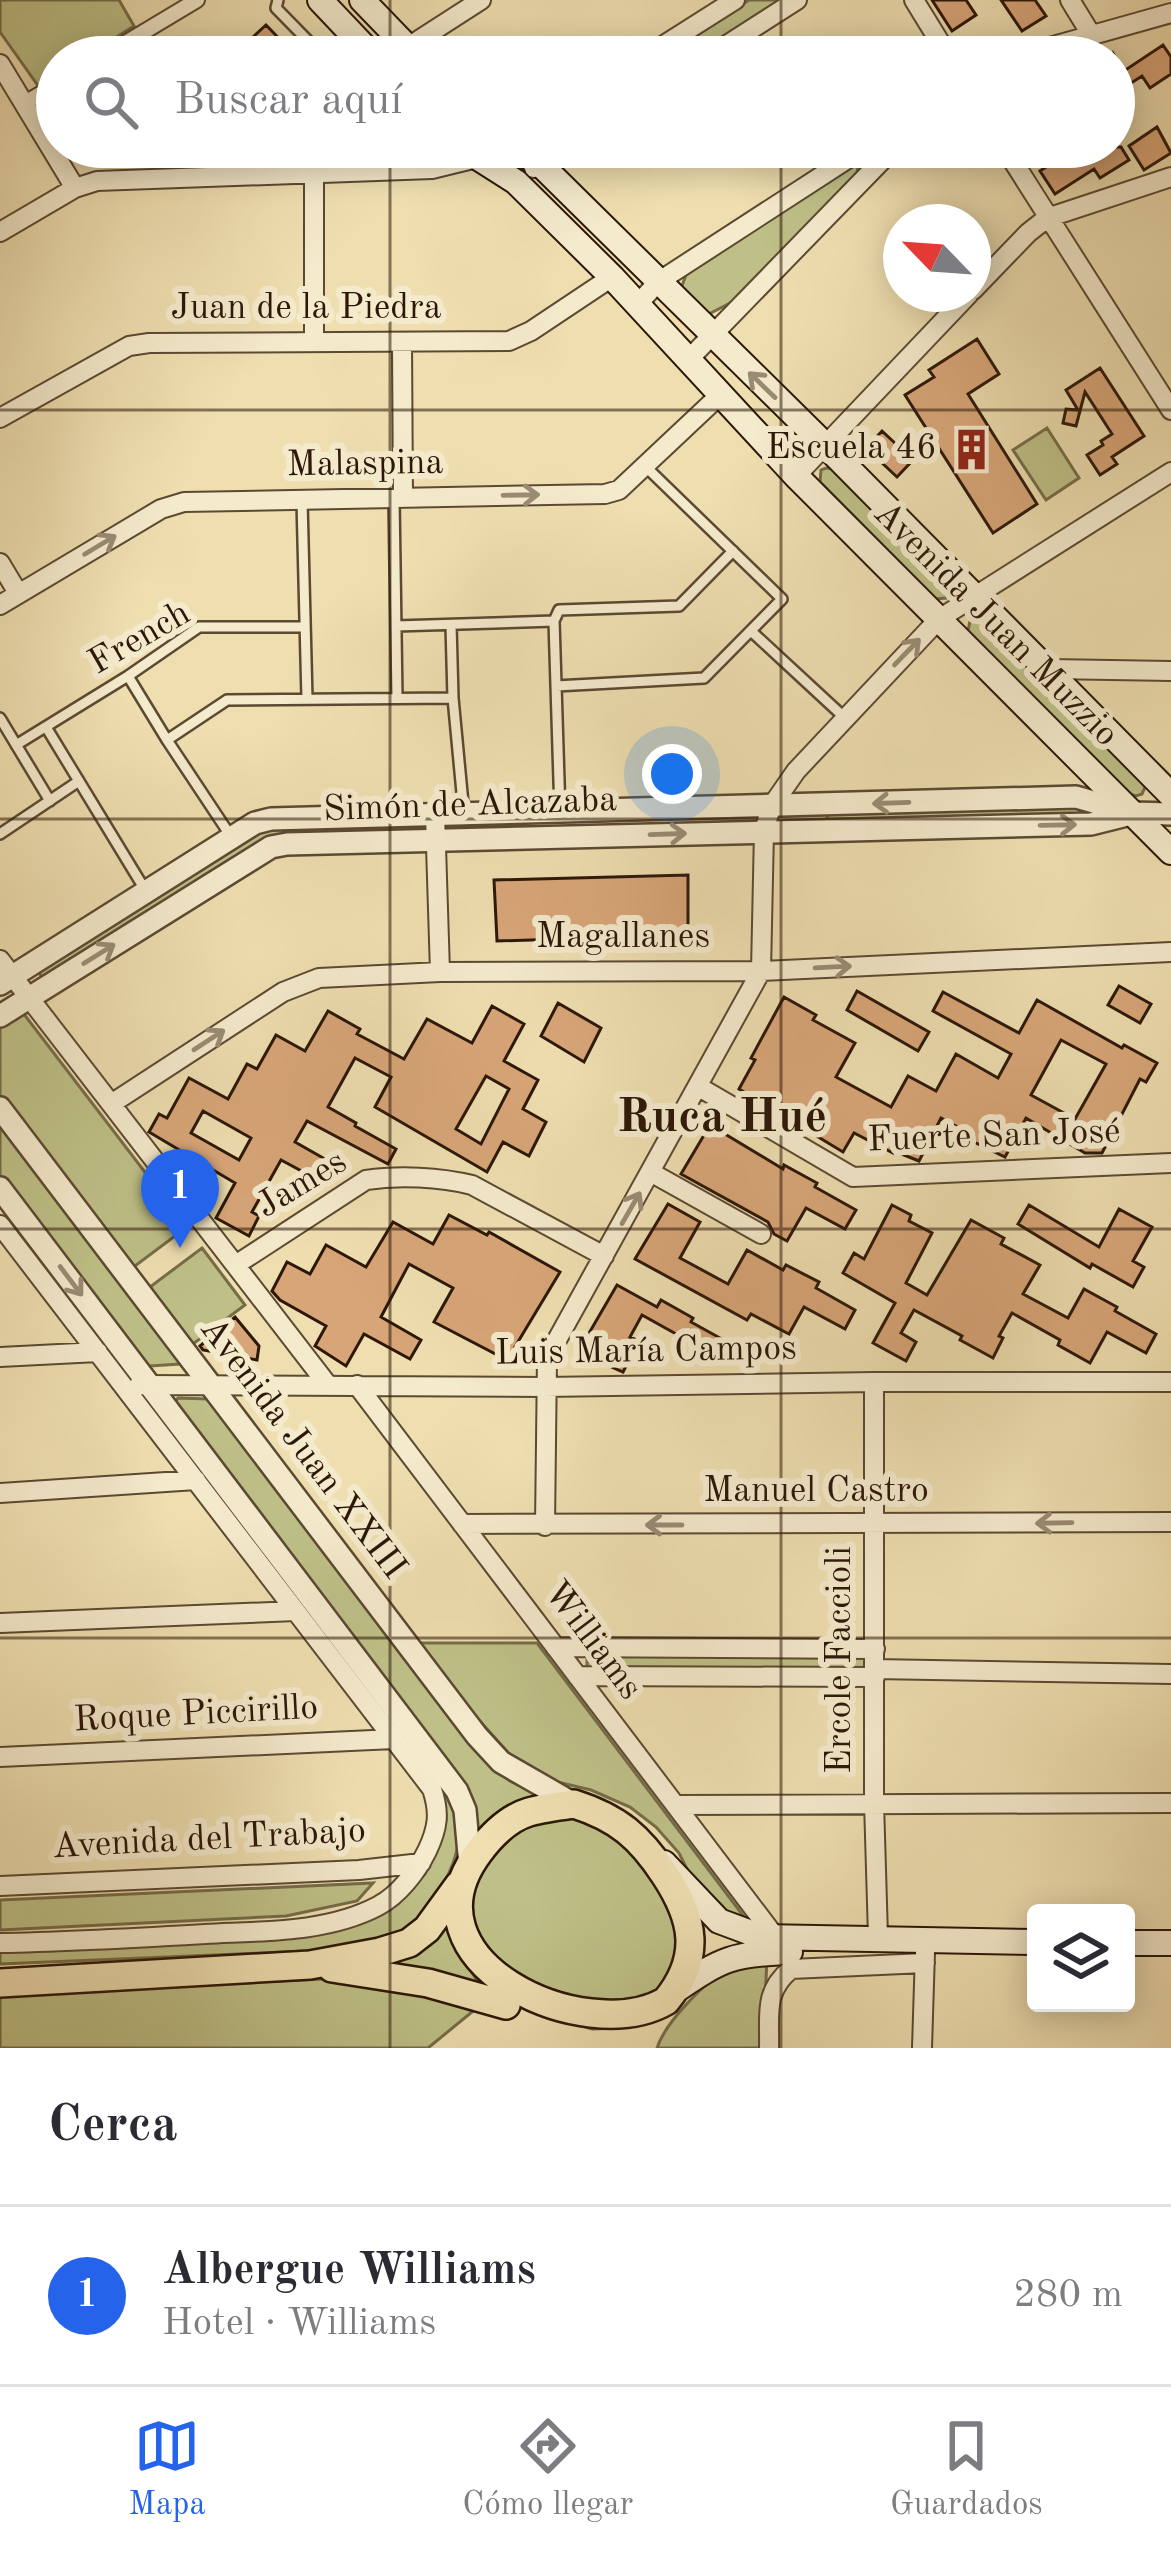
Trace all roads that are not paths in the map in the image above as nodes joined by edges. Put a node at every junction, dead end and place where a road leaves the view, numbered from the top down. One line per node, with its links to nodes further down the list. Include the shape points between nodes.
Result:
1 (197, 0): 11 (street)
2 (278, 0): 12 (lane, via 276,8)
3 (320, 0): 13 (main road)
4 (362, 0): 14 (main road)
5 (481, 0): 15 (street)
6 (735, 0): 16 (street)
7 (797, 0): 17 (street)
8 (914, 0): 18 (street)
9 (1070, 0): 19 (street)
10 (1171, 14): 19 (street)
11 (137, 36)
12 (304, 36)
13 (354, 36)
14 (397, 36)
15 (433, 36)
16 (678, 36)
17 (741, 36)
18 (936, 36)
19 (1092, 36)
20 (0, 64): 22 (street)
21 (36, 96): 22 (street)
22 (25, 103): 23 (street)
23 (36, 122)
24 (63, 168): 35 (street)
25 (434, 168): 32 (street)
26 (499, 168): 34 (main road, Avenida Juan Muzzio)
27 (535, 168): 34 (street)
28 (544, 168): 40 (main road, Avenida Juan Muzzio)
29 (834, 168): 40 (street)
30 (876, 168): 43 (street)
31 (1017, 168): 36 (street)
32 (314, 173): 35 (street); 44 (street)
33 (1170, 178): 36 (street)
34 (516, 182): 39 (main road, Avenida Juan Muzzio)
35 (75, 188): 37 (street)
36 (1047, 218): 38 (street); 48 (street)
37 (0, 232)
38 (991, 271)
39 (612, 277): 41 (main road, Avenida Juan Muzzio); 45 (street, Juan de la Piedra, via 509,341)
40 (658, 282): 41 (street); 43 (main road, Avenida Juan Muzzio)
41 (638, 304): 46 (main road, Avenida Juan Muzzio)
42 (952, 312): 50 (street)
43 (712, 336): 46 (street); 50 (main road, Avenida Juan Muzzio, one-way to 43)
44 (314, 342): 45 (street, Juan de la Piedra); 49 (street, Juan de la Piedra, via 129,346)
45 (402, 343): 54 (street)
46 (688, 360): 47 (main road, Avenida Juan Muzzio)
47 (720, 395): 51 (street, Malaspina); 53 (main road, Avenida Juan Muzzio)
48 (1171, 410)
49 (0, 418)
50 (826, 446): 53 (street); 59 (main road, Avenida Juan Muzzio)
51 (645, 466): 54 (street, Malaspina, one-way to 51, via 605,494); 56 (lane)
52 (1171, 472): 59 (street)
53 (796, 476): 61 (main road, Avenida Juan Muzzio)
54 (398, 497): 55 (street, Malaspina); 64 (lane)
55 (302, 499): 58 (street, Malaspina, one-way to 55, via 172,505); 65 (lane)
56 (733, 551): 62 (lane, via 679,606 559,610); 66 (lane, via 782,598)
57 (0, 562): 58 (street)
58 (18, 593): 60 (street, Malaspina)
59 (975, 595): 61 (street); 67 (main road, Avenida Juan Muzzio)
60 (0, 605)
61 (939, 619): 75 (street, one-way to 61); 84 (main road, Avenida Juan Muzzio)
62 (554, 621): 63 (lane); 70 (lane)
63 (451, 625): 64 (lane); 72 (lane)
64 (396, 626): 71 (lane)
65 (304, 627): 69 (lane, French, via 199,627); 73 (lane)
66 (751, 631): 70 (lane, via 704,678); 75 (lane)
67 (1050, 669): 68 (street); 80 (main road, Avenida Juan Muzzio)
68 (1171, 671)
69 (128, 676): 76 (lane, French); 77 (lane)
70 (556, 686): 83 (lane)
71 (397, 698): 72 (lane); 73 (lane)
72 (453, 698): 85 (lane)
73 (307, 699): 77 (lane, via 227,700)
74 (0, 718): 78 (lane)
75 (844, 718): 82 (street)
76 (46, 727): 78 (lane, French); 79 (lane)
77 (166, 740): 90 (lane)
78 (16, 745): 81 (lane)
79 (79, 782): 81 (lane); 93 (lane)
80 (1171, 795)
81 (50, 801): 89 (lane)
82 (771, 807): 83 (street, Simón de Alcazaba); 84 (street, Simón de Alcazaba, one-way to 82, via 1076,797); 88 (street)
83 (560, 812): 85 (street, Simón de Alcazaba)
84 (1132, 813): 86 (street, Simón de Alcazaba); 88 (street, Simón de Alcazaba, one-way to 84, via 1091,824); 92 (main road, Avenida Juan Muzzio)
85 (464, 814): 87 (street, Simón de Alcazaba)
86 (1171, 814)
87 (435, 815): 90 (street, Simón de Alcazaba, via 272,819); 91 (street)
88 (764, 831): 91 (street, Simón de Alcazaba, one-way to 88); 95 (street)
89 (0, 834)
90 (232, 838): 93 (street, Simón de Alcazaba)
91 (436, 841): 96 (street); 98 (street, Simón de Alcazaba, one-way to 91, via 271,848)
92 (1171, 852)
93 (147, 893): 97 (street, Simón de Alcazaba)
94 (1171, 952): 95 (street, Magallanes, one-way to 94)
95 (761, 971): 96 (street, Magallanes); 100 (street)
96 (440, 972): 101 (street, Magallanes, one-way to 96, via 283,992 319,978)
97 (4, 974): 98 (street)
98 (28, 999): 99 (street, Simón de Alcazaba); 101 (street)
99 (0, 1016)
100 (699, 1087): 103 (street, Fuerte San José, via 853,1177); 104 (street)
101 (110, 1104): 109 (street)
102 (0, 1108): 114 (street, Avenida Juan XXIII)
103 (1171, 1163)
104 (652, 1173): 107 (street); 108 (street, one-way to 104)
105 (0, 1188): 115 (street, one-way to 115)
106 (0, 1225): 110 (street)
107 (761, 1234)
108 (604, 1256): 109 (street, James, via 472,1185 381,1178); 119 (street, via 548,1358)
109 (237, 1264): 116 (street)
110 (98, 1352): 111 (street); 117 (street)
111 (0, 1357)
112 (874, 1382): 113 (street, Luis María Campos); 119 (street, Luis María Campos); 124 (street, Ercole Faccioli)
113 (1171, 1382)
114 (210, 1383): 115 (street, Luis María Campos); 116 (street, Luis María Campos); 136 (street, Avenida Juan XXIII, via 477,1736 501,1762)
115 (149, 1384): 117 (street, Luis María Campos); 140 (street, via 457,1791)
116 (327, 1384): 118 (street, Luis María Campos)
117 (123, 1385): 120 (street)
118 (357, 1385): 119 (street, Luis María Campos); 123 (street, Williams)
119 (545, 1387): 125 (street)
120 (196, 1480): 121 (street); 126 (street)
121 (0, 1492)
122 (1171, 1522): 124 (street, Manuel Castro, one-way to 124)
123 (462, 1524): 125 (street, Manuel Castro); 128 (street, Williams)
124 (874, 1525): 125 (street, Manuel Castro, one-way to 125); 129 (street, Ercole Faccioli)
125 (545, 1526)
126 (296, 1611): 127 (street); 132 (street)
127 (0, 1623)
128 (555, 1647): 129 (street); 131 (street, Williams)
129 (874, 1665): 130 (street); 131 (street); 134 (street, Ercole Faccioli)
130 (1171, 1674)
131 (578, 1676): 137 (street, Williams)
132 (394, 1739): 133 (street, Roque Piccirillo); 139 (street, Avenida del Trabajo, via 439,1808)
133 (0, 1757)
134 (874, 1802): 135 (street); 137 (street); 142 (street, Ercole Faccioli)
135 (1171, 1803)
136 (574, 1804): 138 (main road); 140 (main road, via 525,1813 504,1826)
137 (675, 1805): 143 (street, Williams)
138 (646, 1846): 143 (main road, via 719,1921); 151 (main road, via 686,1909 692,1938)
139 (421, 1863): 141 (street, Avenida del Trabajo); 144 (street, Avenida del Trabajo, via 380,1905 334,1922)
140 (467, 1871): 149 (main road, via 409,1942); 152 (main road, via 457,1916 462,1942 488,1984)
141 (0, 1886)
142 (878, 1937): 143 (main road); 148 (main road)
143 (776, 1938)
144 (0, 1942)
145 (1135, 1942): 147 (main road)
146 (1027, 1943): 148 (main road)
147 (1171, 1943)
148 (925, 1952): 151 (main road, via 742,1954 712,1965); 153 (street, via 791,1969 771,1994); 154 (street)
149 (310, 1965): 150 (main road); 152 (main road, via 428,1983)
150 (0, 1983)
151 (662, 2010): 152 (main road, via 605,2037)
152 (533, 2020)
153 (769, 2048)
154 (922, 2048)

